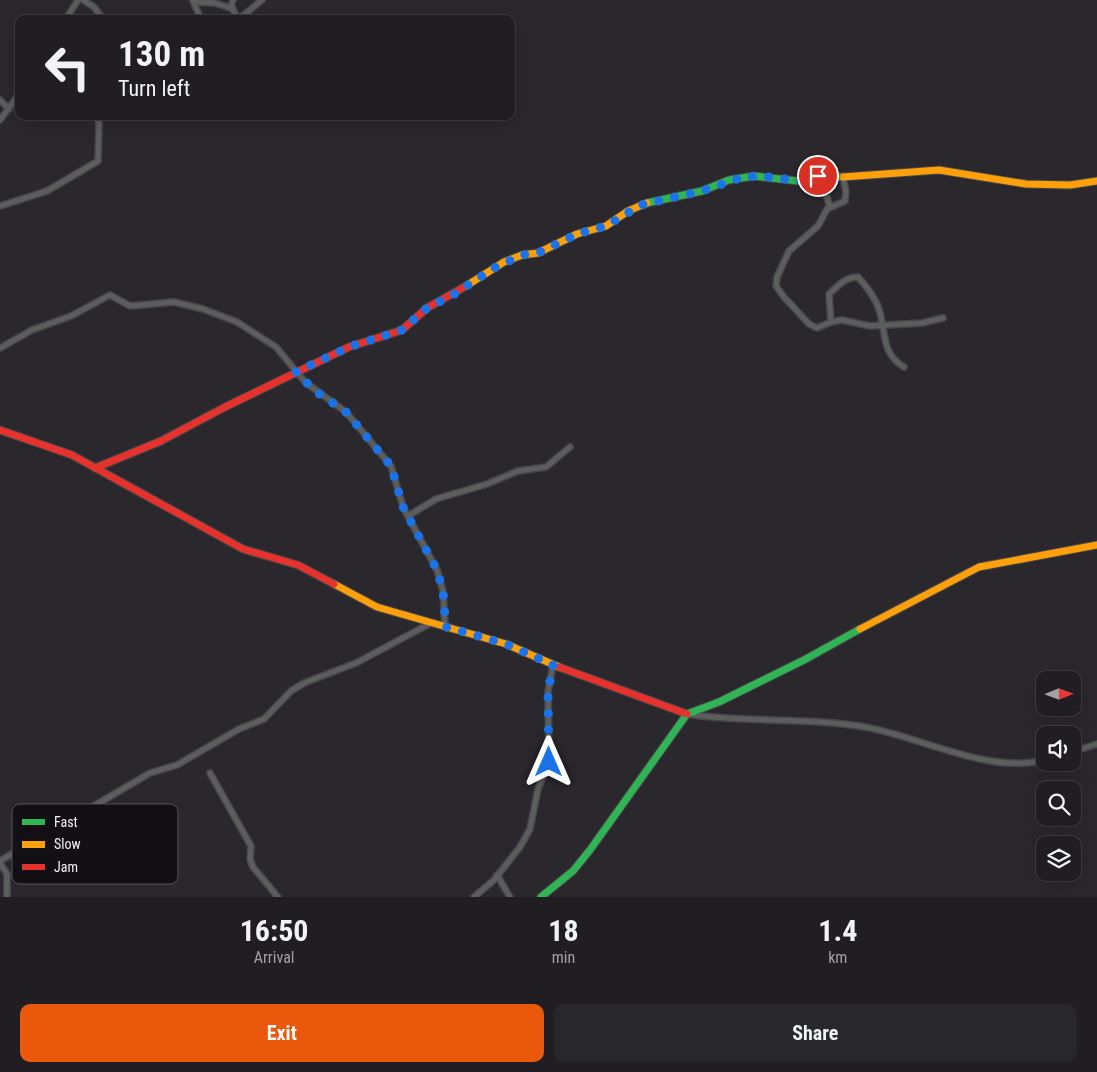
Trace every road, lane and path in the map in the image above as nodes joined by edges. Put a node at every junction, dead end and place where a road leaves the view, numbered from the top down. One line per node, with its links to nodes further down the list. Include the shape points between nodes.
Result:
1 (78, 0): 7 (street)
2 (83, 0): 8 (street)
3 (233, 0): 6 (street)
4 (262, 0): 11 (street)
5 (193, 1): 6 (street); 9 (street)
6 (233, 9): 10 (street)
7 (69, 15)
8 (100, 15)
9 (199, 15)
10 (236, 15)
11 (243, 15)
12 (15, 99): 14 (street)
13 (0, 100): 14 (street)
14 (8, 109): 15 (street)
15 (0, 120)
16 (98, 120): 20 (street, via 98,161 47,191)
17 (843, 177): 18 (street, via 823,176); 19 (street, via 933,170 1026,184 1070,185); 21 (street, via 846,197 842,203)
18 (812, 181): 21 (street, via 827,197); 27 (street, via 743,177 702,191 641,205 606,226 577,234 538,253 522,255 494,268 427,308 402,330 349,347)
19 (1097, 181)
20 (0, 206)
21 (830, 207): 23 (street, via 818,226 789,251 776,282 784,296 812,326 820,328)
22 (942, 318): 24 (street)
23 (831, 322): 24 (street, via 846,320 861,326); 24 (street, via 829,294 843,281 858,277 871,293)
24 (882, 325): 26 (street, via 890,357)
25 (0, 348): 27 (street, via 32,330 110,296 130,306 174,302 222,314 276,347)
26 (904, 368)
27 (296, 372): 30 (street, via 161,441); 31 (street, via 315,391 346,412 391,466)
28 (0, 430): 30 (street, via 72,455)
29 (570, 447): 31 (street, via 546,467 518,471 436,499)
30 (95, 468): 33 (street, via 181,512 243,550 298,565 377,607)
31 (408, 516): 34 (street, via 437,570 443,591)
32 (1097, 545): 36 (street, via 979,568 804,660 719,702)
33 (432, 623): 34 (street); 41 (street, via 356,663 304,683 290,691 264,720 239,729 177,765 150,773)
34 (446, 627): 35 (street, via 506,644)
35 (553, 665): 36 (street); 44 (street, via 548,692 548,766 538,789 528,835)
36 (686, 714): 39 (street, via 713,719 858,726 964,755 1013,763); 49 (street, via 590,850 573,871)
37 (1097, 744): 38 (street)
38 (1081, 749)
39 (1036, 761)
40 (210, 773): 46 (street, via 251,846 253,867)
41 (98, 804)
42 (12, 855): 43 (street)
43 (0, 862): 45 (street, via 7,874)
44 (497, 875): 47 (street); 48 (street)
45 (7, 897)
46 (278, 897)
47 (474, 897)
48 (510, 897)
49 (541, 897)

